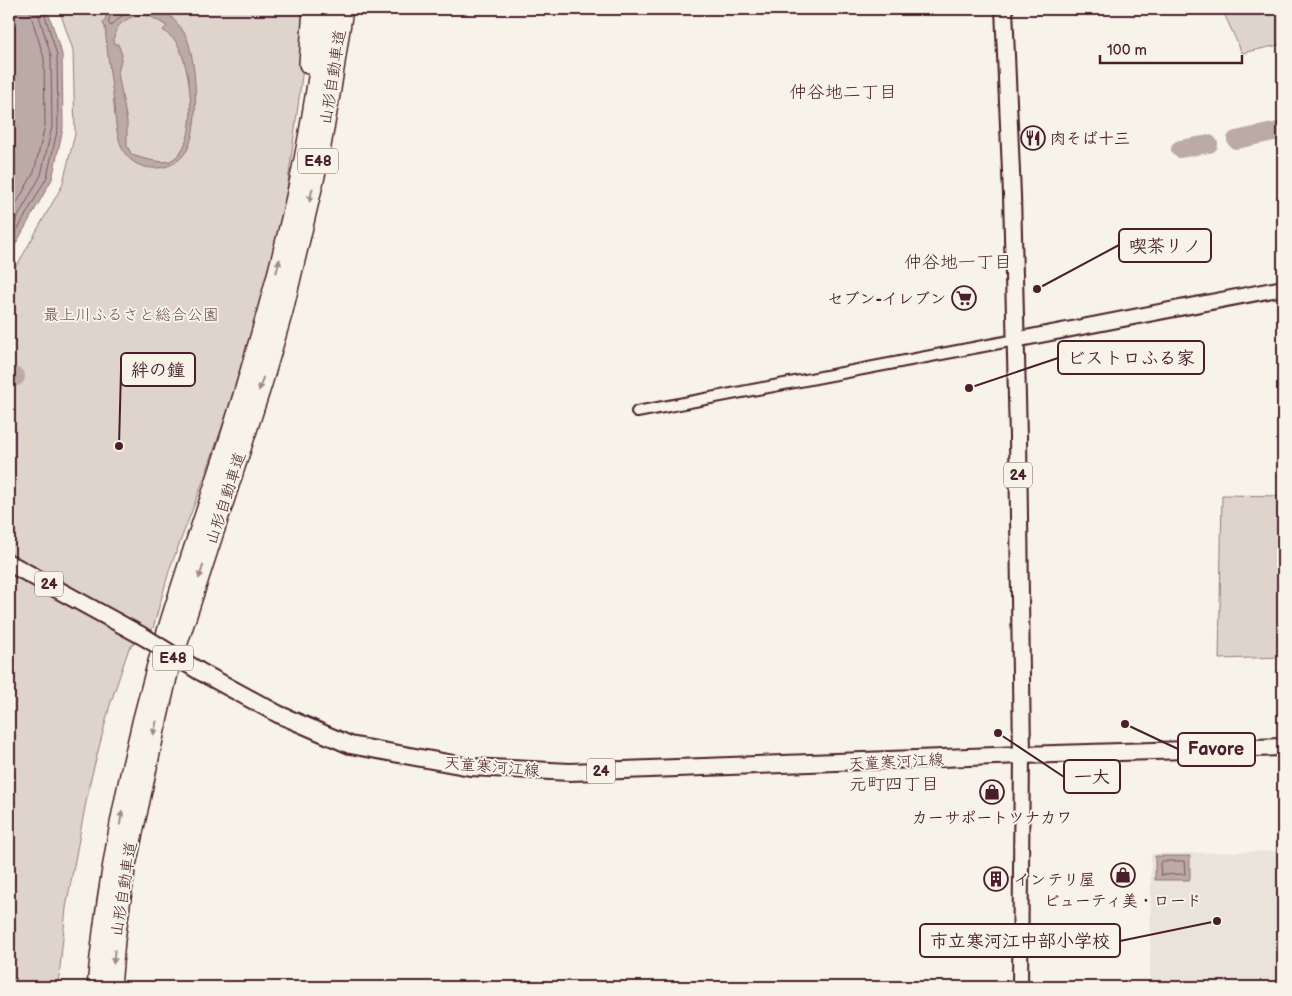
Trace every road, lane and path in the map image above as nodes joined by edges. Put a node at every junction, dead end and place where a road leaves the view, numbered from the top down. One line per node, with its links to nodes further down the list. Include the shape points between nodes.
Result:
1 (313, 9): 5 (highway)
2 (328, 9): 5 (highway, 山形自動車道 / E48, via 304,161)
3 (343, 9): 7 (highway, 山形自動車道 / E48, one-way to 7, via 318,164)
4 (1004, 9): 9 (main road, 24)
5 (292, 214): 7 (highway, 山形自動車道 / E48, one-way to 5)
6 (1283, 288): 9 (street)
7 (275, 312): 8 (highway, 山形自動車道 / E48)
8 (267, 339): 14 (highway, 山形自動車道 / E48, one-way to 8, via 122,806 157,667); 15 (highway, 山形自動車道 / E48, one-way to 15, via 168,673 125,870)
9 (1014, 340): 10 (street); 13 (main road, 24)
10 (637, 412)
11 (9, 563): 13 (main road, 天童寒河江線 / 24, bridge, via 278,714 350,744 470,767 570,772)
12 (1283, 747): 13 (main road, 天童寒河江線)
13 (1022, 755): 16 (street)
14 (97, 987)
15 (111, 987)
16 (1020, 987)

